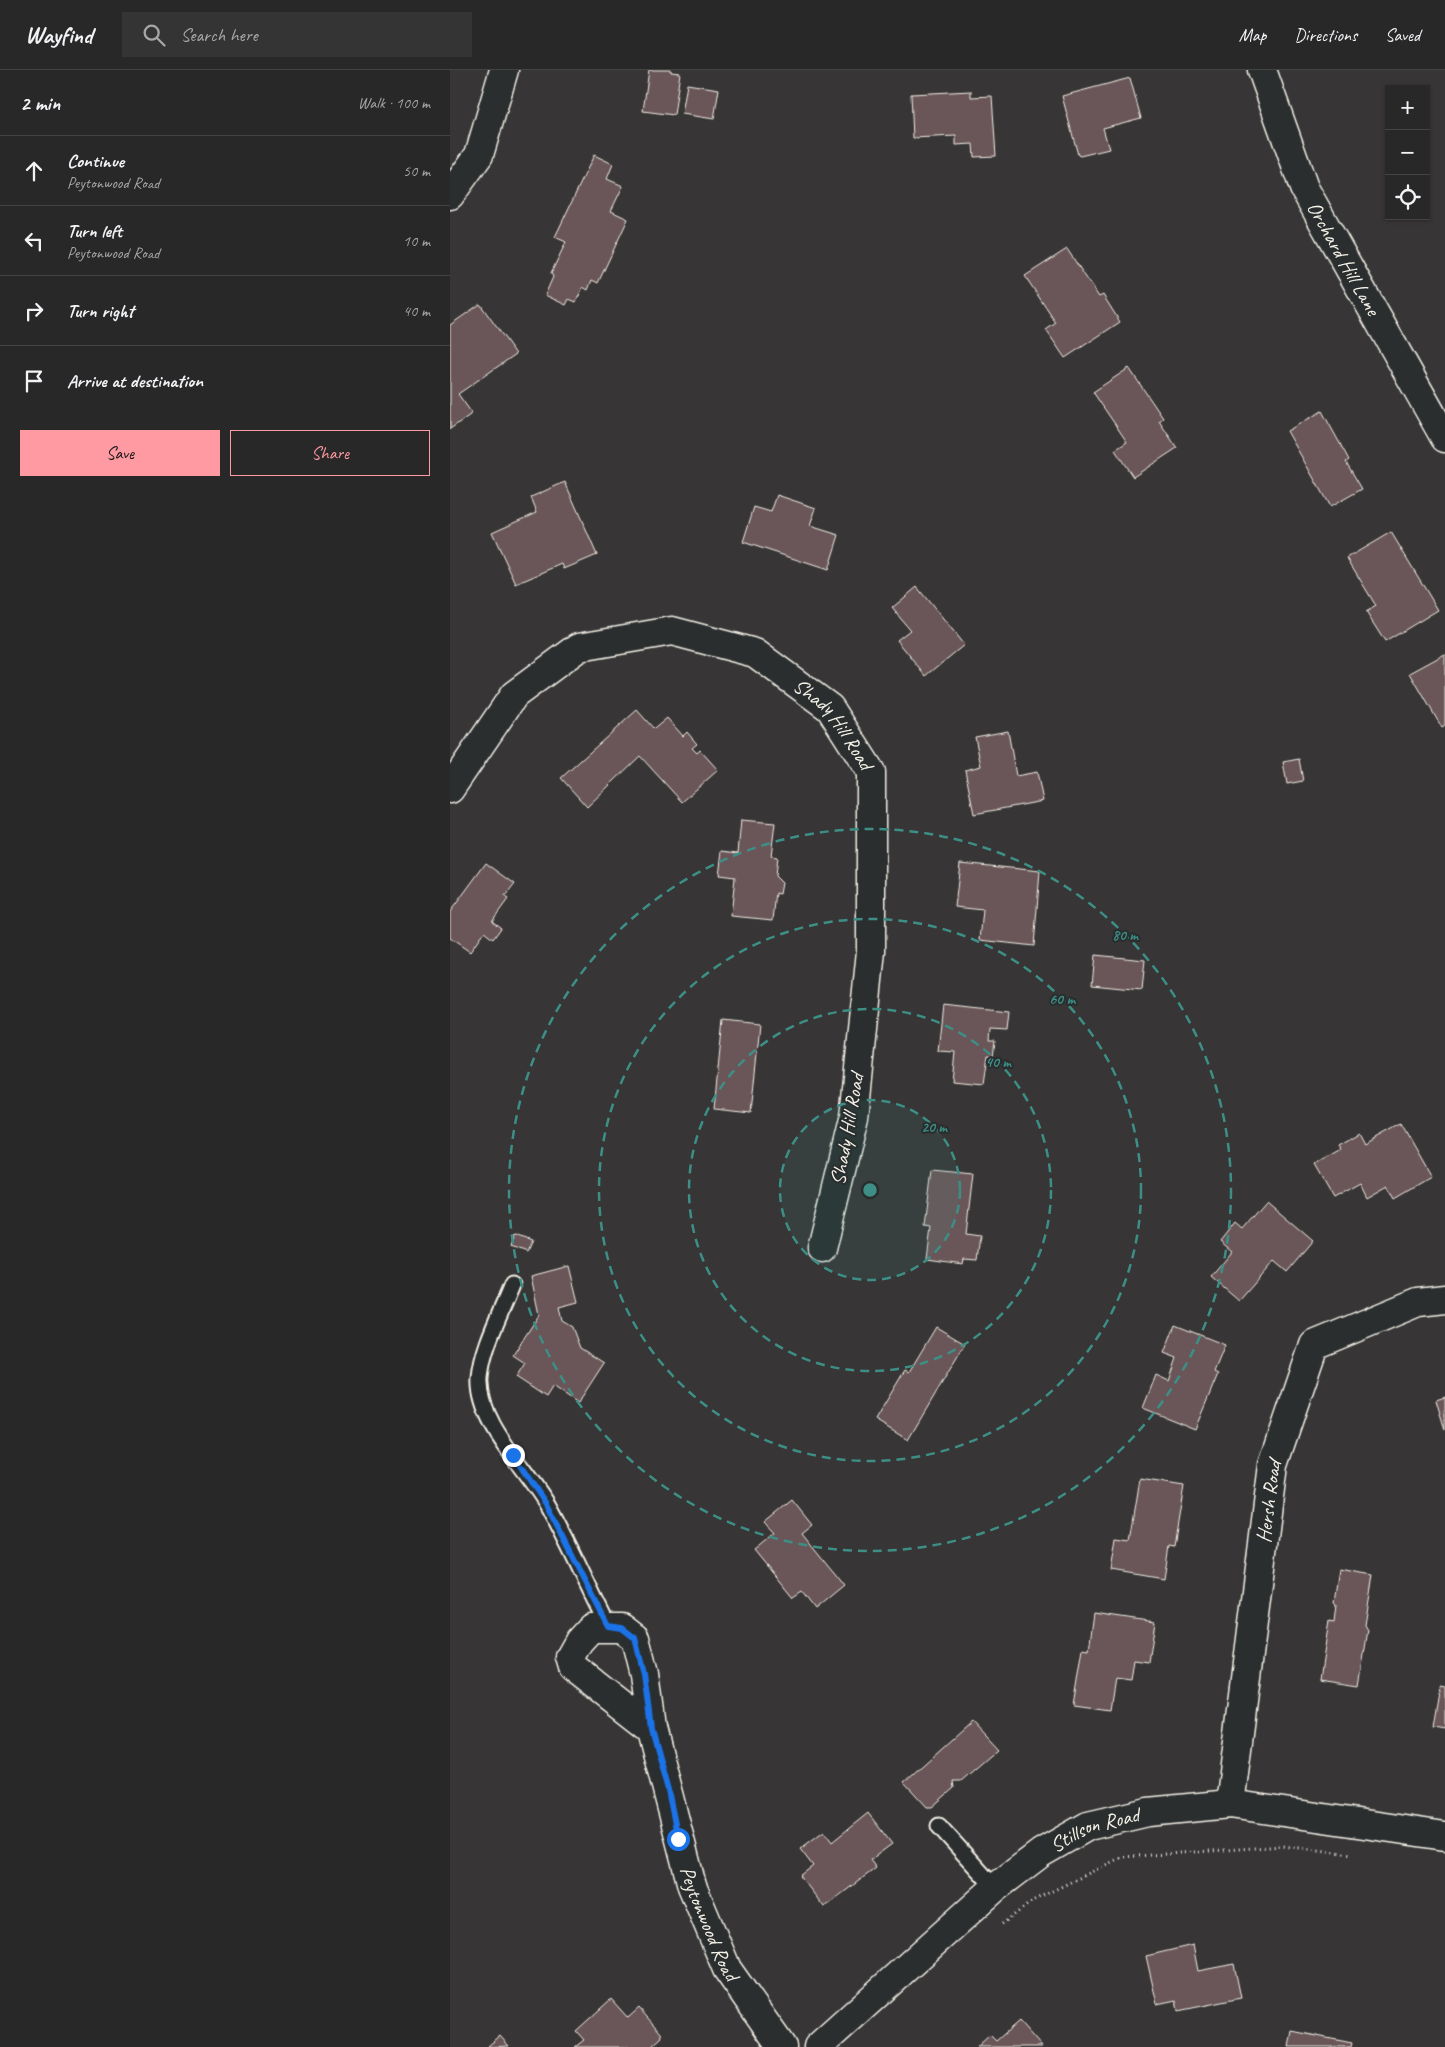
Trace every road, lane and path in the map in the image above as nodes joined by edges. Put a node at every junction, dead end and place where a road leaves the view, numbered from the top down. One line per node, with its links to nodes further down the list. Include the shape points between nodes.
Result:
1 (504, 70): 3 (street, via 479,155)
2 (1262, 70): 4 (street, Orchard Hill Lane, via 1304,188)
3 (450, 196)
4 (1445, 438)
5 (450, 789): 6 (street, Shady Hill Road, via 514,695 579,647 672,631 755,653 830,708 871,772 871,951 854,1117)
6 (822, 1248)
7 (512, 1285): 9 (lane, via 486,1350 480,1378 481,1396 490,1423 546,1504)
8 (1445, 1299): 11 (street, Hersh Road, via 1418,1302 1314,1345 1273,1465)
9 (608, 1626): 10 (street, Peytonwood Road, via 622,1628 635,1638 644,1674); 10 (street, via 591,1628 579,1641 570,1657 573,1667)
10 (651, 1728): 17 (street, Peytonwood Road, via 692,1886 728,1969)
11 (1230, 1804): 13 (street, Stillson Road); 15 (street, Stillson Road, via 1148,1812 1088,1826 1041,1853)
12 (939, 1826): 15 (lane)
13 (1445, 1836)
14 (1359, 1855): 16 (path, via 1283,1846 1122,1857 1034,1900)
15 (996, 1888): 18 (street, Stillson Road)
16 (995, 1930)
17 (782, 2047)
18 (818, 2047)

